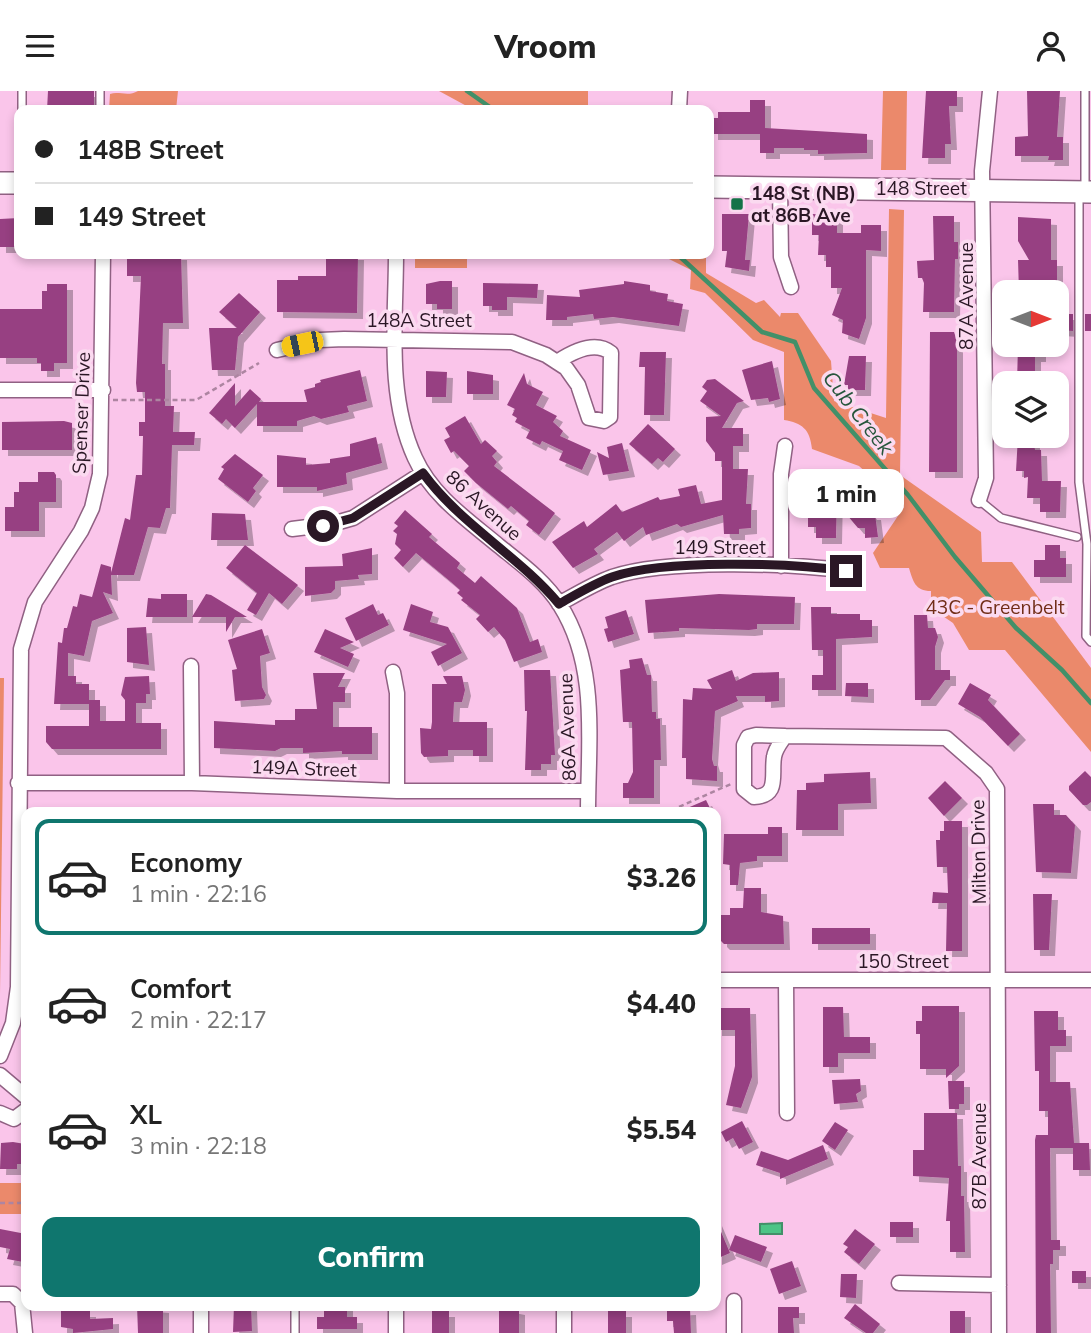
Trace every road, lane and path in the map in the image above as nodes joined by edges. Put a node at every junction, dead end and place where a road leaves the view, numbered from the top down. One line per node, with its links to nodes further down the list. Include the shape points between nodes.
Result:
1 (990, 91): 5 (street, 87A Avenue)
2 (1085, 91): 6 (lane)
3 (714, 187): 4 (street, 148 Street)
4 (780, 187): 5 (street, 148 Street); 9 (street, via 781,257)
5 (983, 189): 6 (street, 148 Street); 18 (street, 87A Avenue, via 986,478)
6 (1085, 192): 24 (lane, via 1079,482 1087,544 1086,636)
7 (103, 259): 15 (street, Spenser Drive)
8 (396, 259): 10 (street, 86 Avenue)
9 (791, 287)
10 (396, 340): 11 (street, 148A Street, via 320,340); 12 (street, 148A Street, via 512,342); 17 (street, 86 Avenue, via 400,416)
11 (277, 349)
12 (557, 362): 12 (street, 148A Street, via 578,385 589,418 604,421 610,417 613,358 608,349 583,349)
13 (259, 363): 15 (path, via 196,400)
14 (0, 390): 15 (street)
15 (108, 395): 29 (street, Spenser Drive, via 102,464 92,508 39,595 23,641)
16 (785, 446): 21 (street)
17 (423, 473): 19 (street, via 353,518); 23 (street, 86 Avenue, via 452,507 532,574)
18 (979, 501): 20 (lane, via 1001,518)
19 (292, 529)
20 (1077, 537)
21 (781, 566): 22 (street, 149 Street); 23 (street, 149 Street, via 647,569 612,577)
22 (846, 571)
23 (559, 604): 32 (street, 86A Avenue, via 580,649 588,684)
24 (1091, 642)
25 (191, 666): 30 (street)
26 (393, 672): 31 (street)
27 (785, 736): 27 (street, Milton Drive, via 746,739 744,789 748,796 770,792 775,754); 35 (street, Milton Drive, via 941,737 959,746 991,778 999,804)
28 (735, 782): 34 (path)
29 (19, 783): 30 (street, 149A Street); 39 (street, Spenser Drive, via 18,987)
30 (192, 783): 31 (street, 149A Street)
31 (397, 791): 32 (street, 149A Street)
32 (588, 791): 33 (street, 86A Avenue)
33 (593, 807)
34 (679, 807)
35 (998, 979): 37 (street, 150 Street); 38 (street, 150 Street); 48 (street, 87B Avenue)
36 (721, 980): 37 (street, 150 Street)
37 (786, 980): 43 (street)
38 (1091, 980)
39 (0, 1056)
40 (0, 1075): 41 (street)
41 (21, 1093)
42 (0, 1113): 44 (street, via 15,1119)
43 (787, 1113)
44 (21, 1114)
45 (0, 1203): 46 (path)
46 (21, 1203)
47 (899, 1283): 48 (street)
48 (999, 1285): 63 (street, 87B Avenue)
49 (0, 1294): 51 (street, via 13,1294)
50 (734, 1301): 62 (street)
51 (21, 1302)
52 (23, 1311): 57 (street)
53 (201, 1311): 58 (street)
54 (295, 1311): 59 (lane)
55 (396, 1311): 60 (street)
56 (564, 1311): 61 (street)
57 (24, 1333)
58 (201, 1333)
59 (295, 1333)
60 (396, 1333)
61 (564, 1333)
62 (734, 1333)
63 (999, 1333)

